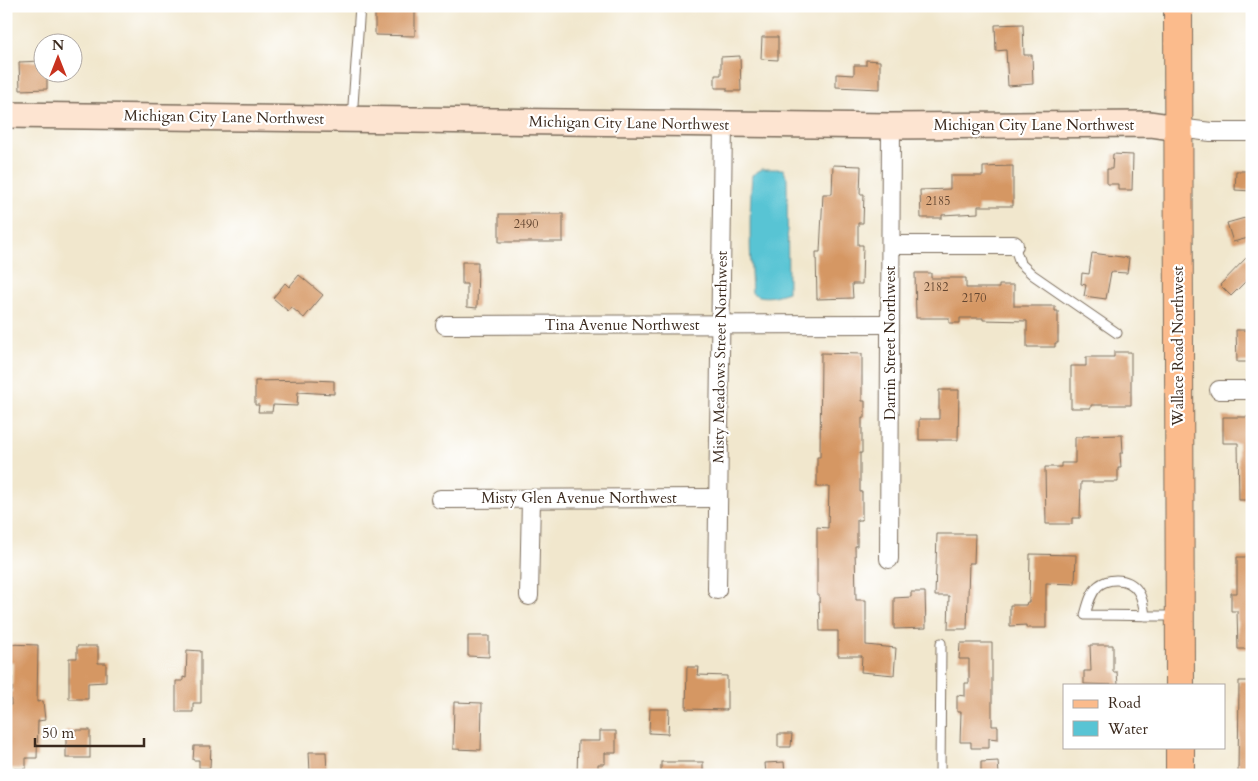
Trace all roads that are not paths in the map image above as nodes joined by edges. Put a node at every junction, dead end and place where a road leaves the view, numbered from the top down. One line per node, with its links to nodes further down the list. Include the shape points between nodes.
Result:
1 (360, 6): 4 (lane)
2 (1178, 6): 7 (main road, Wallace Road Northwest)
3 (6, 114): 4 (street, Michigan City Lane Northwest)
4 (352, 119): 5 (street, Michigan City Lane Northwest)
5 (723, 124): 6 (street, Michigan City Lane Northwest); 11 (street, Misty Meadows Street Northwest)
6 (891, 126): 7 (street, Michigan City Lane Northwest, via 1150,124); 9 (street, Darrin Street Northwest)
7 (1178, 128): 8 (street, Michigan City Lane Northwest); 24 (main road, Wallace Road Northwest)
8 (1252, 132)
9 (890, 245): 10 (street); 12 (street, Darrin Street Northwest)
10 (1014, 245): 14 (lane, via 1020,263 1033,276)
11 (720, 324): 12 (street, Tina Avenue Northwest); 13 (street, Tina Avenue Northwest); 18 (street, Misty Meadows Street Northwest)
12 (890, 324): 20 (street, Darrin Street Northwest)
13 (445, 325)
14 (1117, 333)
15 (1219, 390): 16 (street)
16 (1252, 390)
17 (531, 498): 18 (street, Misty Glen Avenue Northwest); 19 (street, Misty Glen Avenue Northwest); 22 (street)
18 (718, 498): 21 (street, Misty Meadows Street Northwest)
19 (440, 499)
20 (889, 559)
21 (716, 590)
22 (530, 596)
23 (1145, 616): 23 (lane, via 1136,616 1085,615 1098,585 1121,580 1130,582 1138,590 1143,598); 24 (lane)
24 (1180, 616): 26 (main road, Wallace Road Northwest)
25 (941, 643): 28 (lane)
26 (1180, 684)
27 (1180, 748): 29 (main road)
28 (940, 775)
29 (1180, 775)

